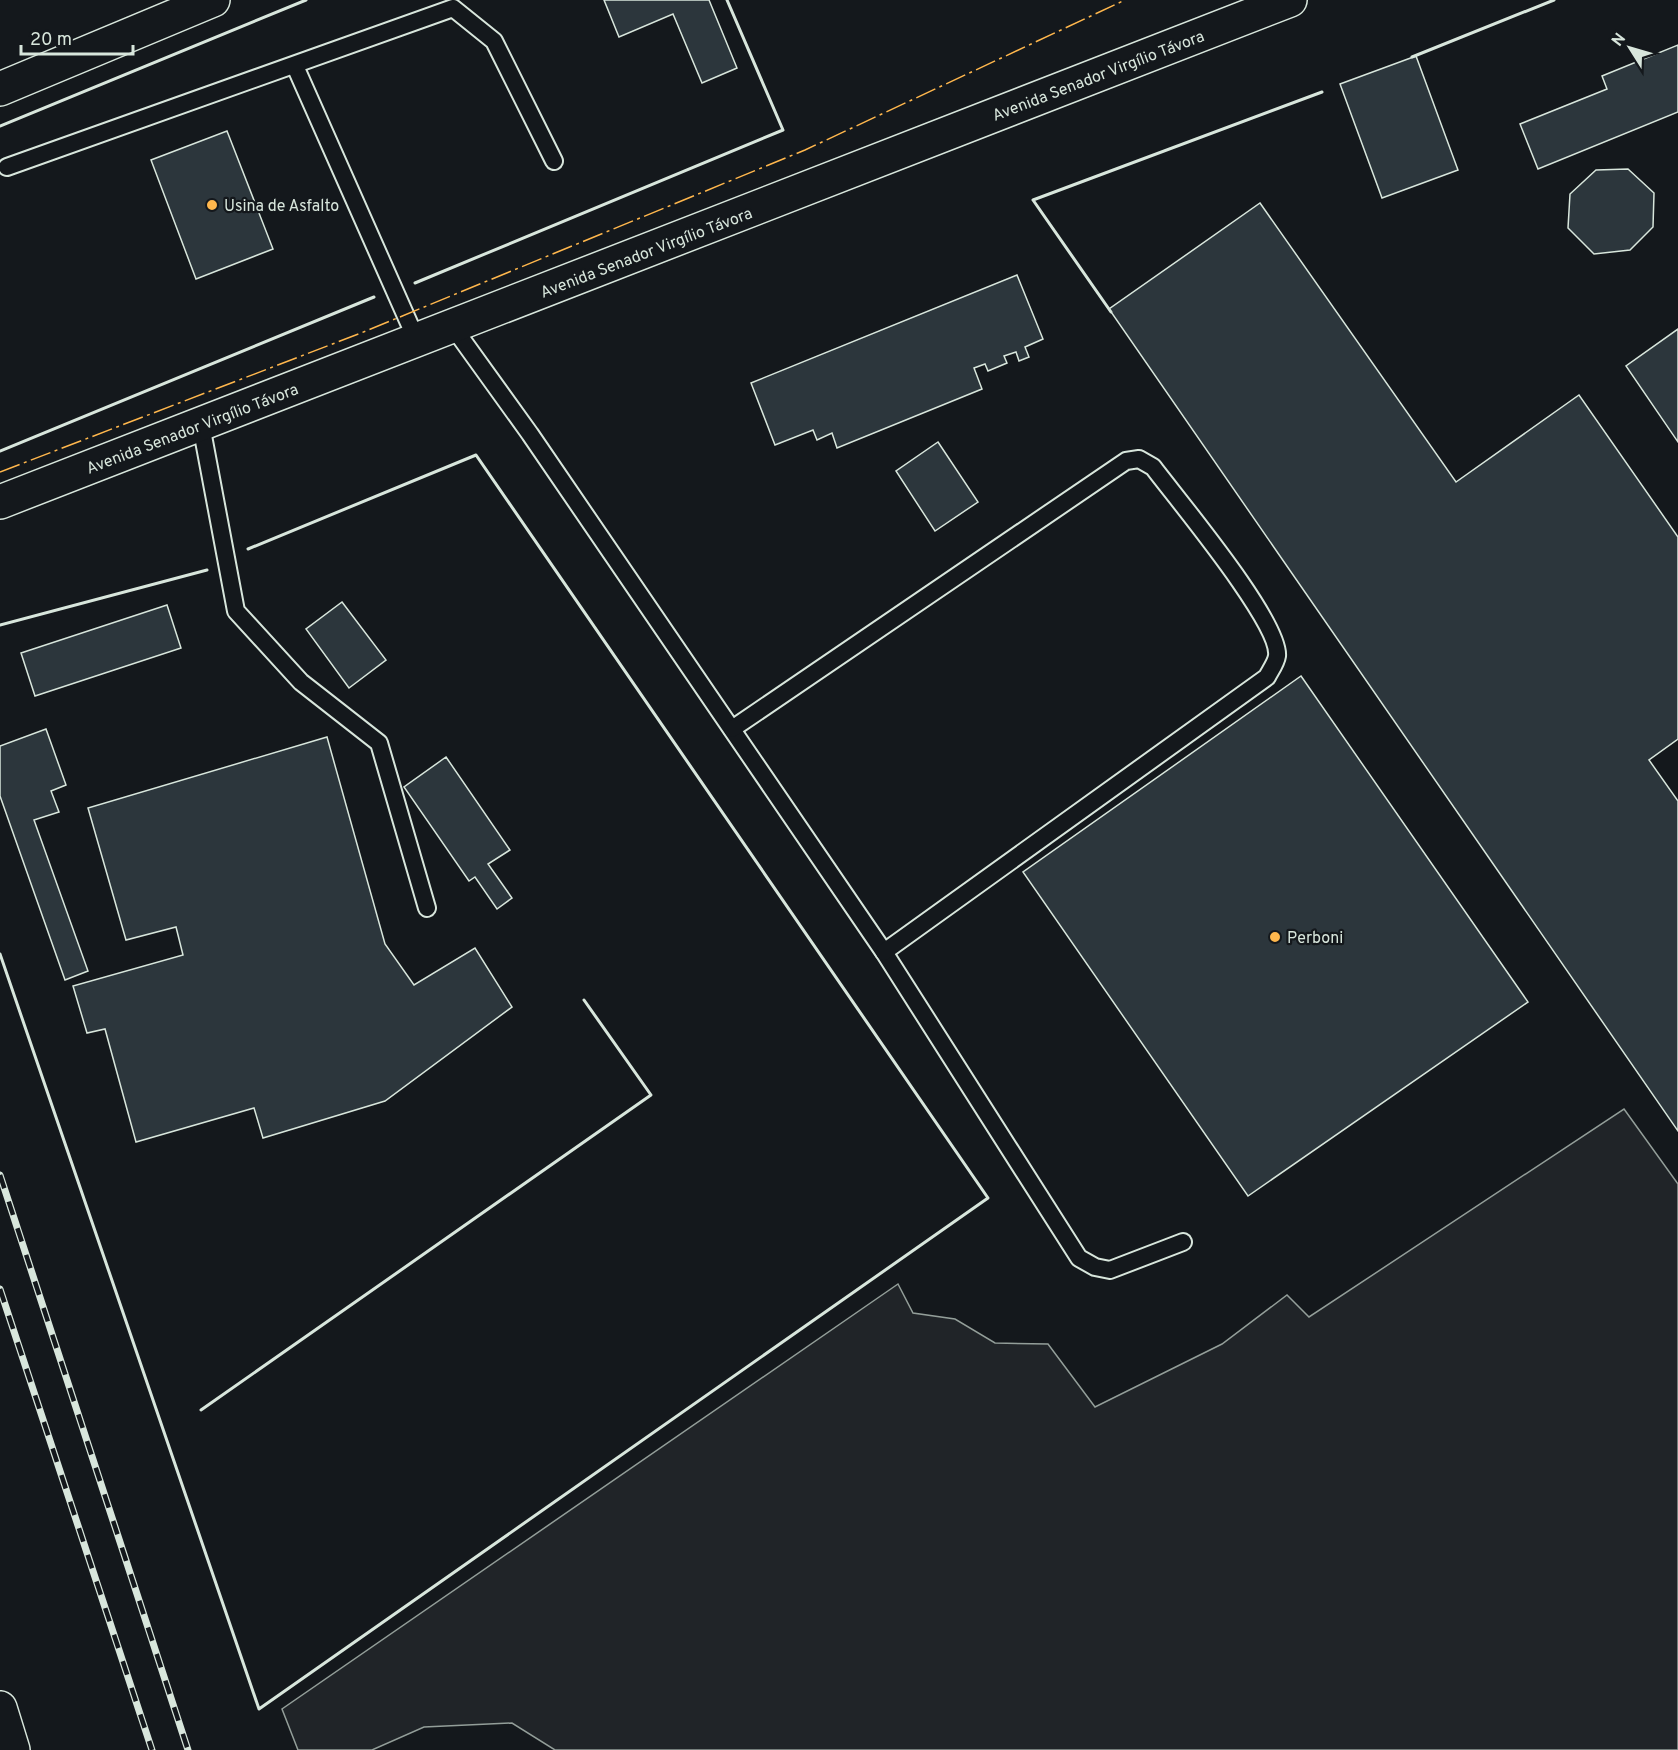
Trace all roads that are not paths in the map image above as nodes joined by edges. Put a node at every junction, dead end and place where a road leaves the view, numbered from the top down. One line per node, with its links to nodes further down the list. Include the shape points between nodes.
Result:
1 (213, 0): 4 (street)
2 (1290, 0): 7 (street, Avenida Senador Virgílio Távora)
3 (295, 66): 5 (lane, via 453,8 494,41); 6 (lane); 8 (lane)
4 (0, 89)
5 (554, 161)
6 (7, 167)
7 (453, 327): 8 (street, Avenida Senador Virgílio Távora); 11 (lane)
8 (417, 341): 9 (street, Avenida Senador Virgílio Távora)
9 (201, 425): 10 (street, Avenida Senador Virgílio Távora); 12 (lane, via 236,611 301,682 379,743)
10 (0, 502)
11 (732, 729): 13 (lane); 13 (lane, via 1126,461 1139,459 1153,467 1253,601 1272,633 1277,656 1267,677)
12 (427, 908)
13 (885, 951): 14 (lane, via 1079,1258 1110,1270)
14 (1183, 1242)
15 (0, 1708): 16 (street)
16 (13, 1750)

